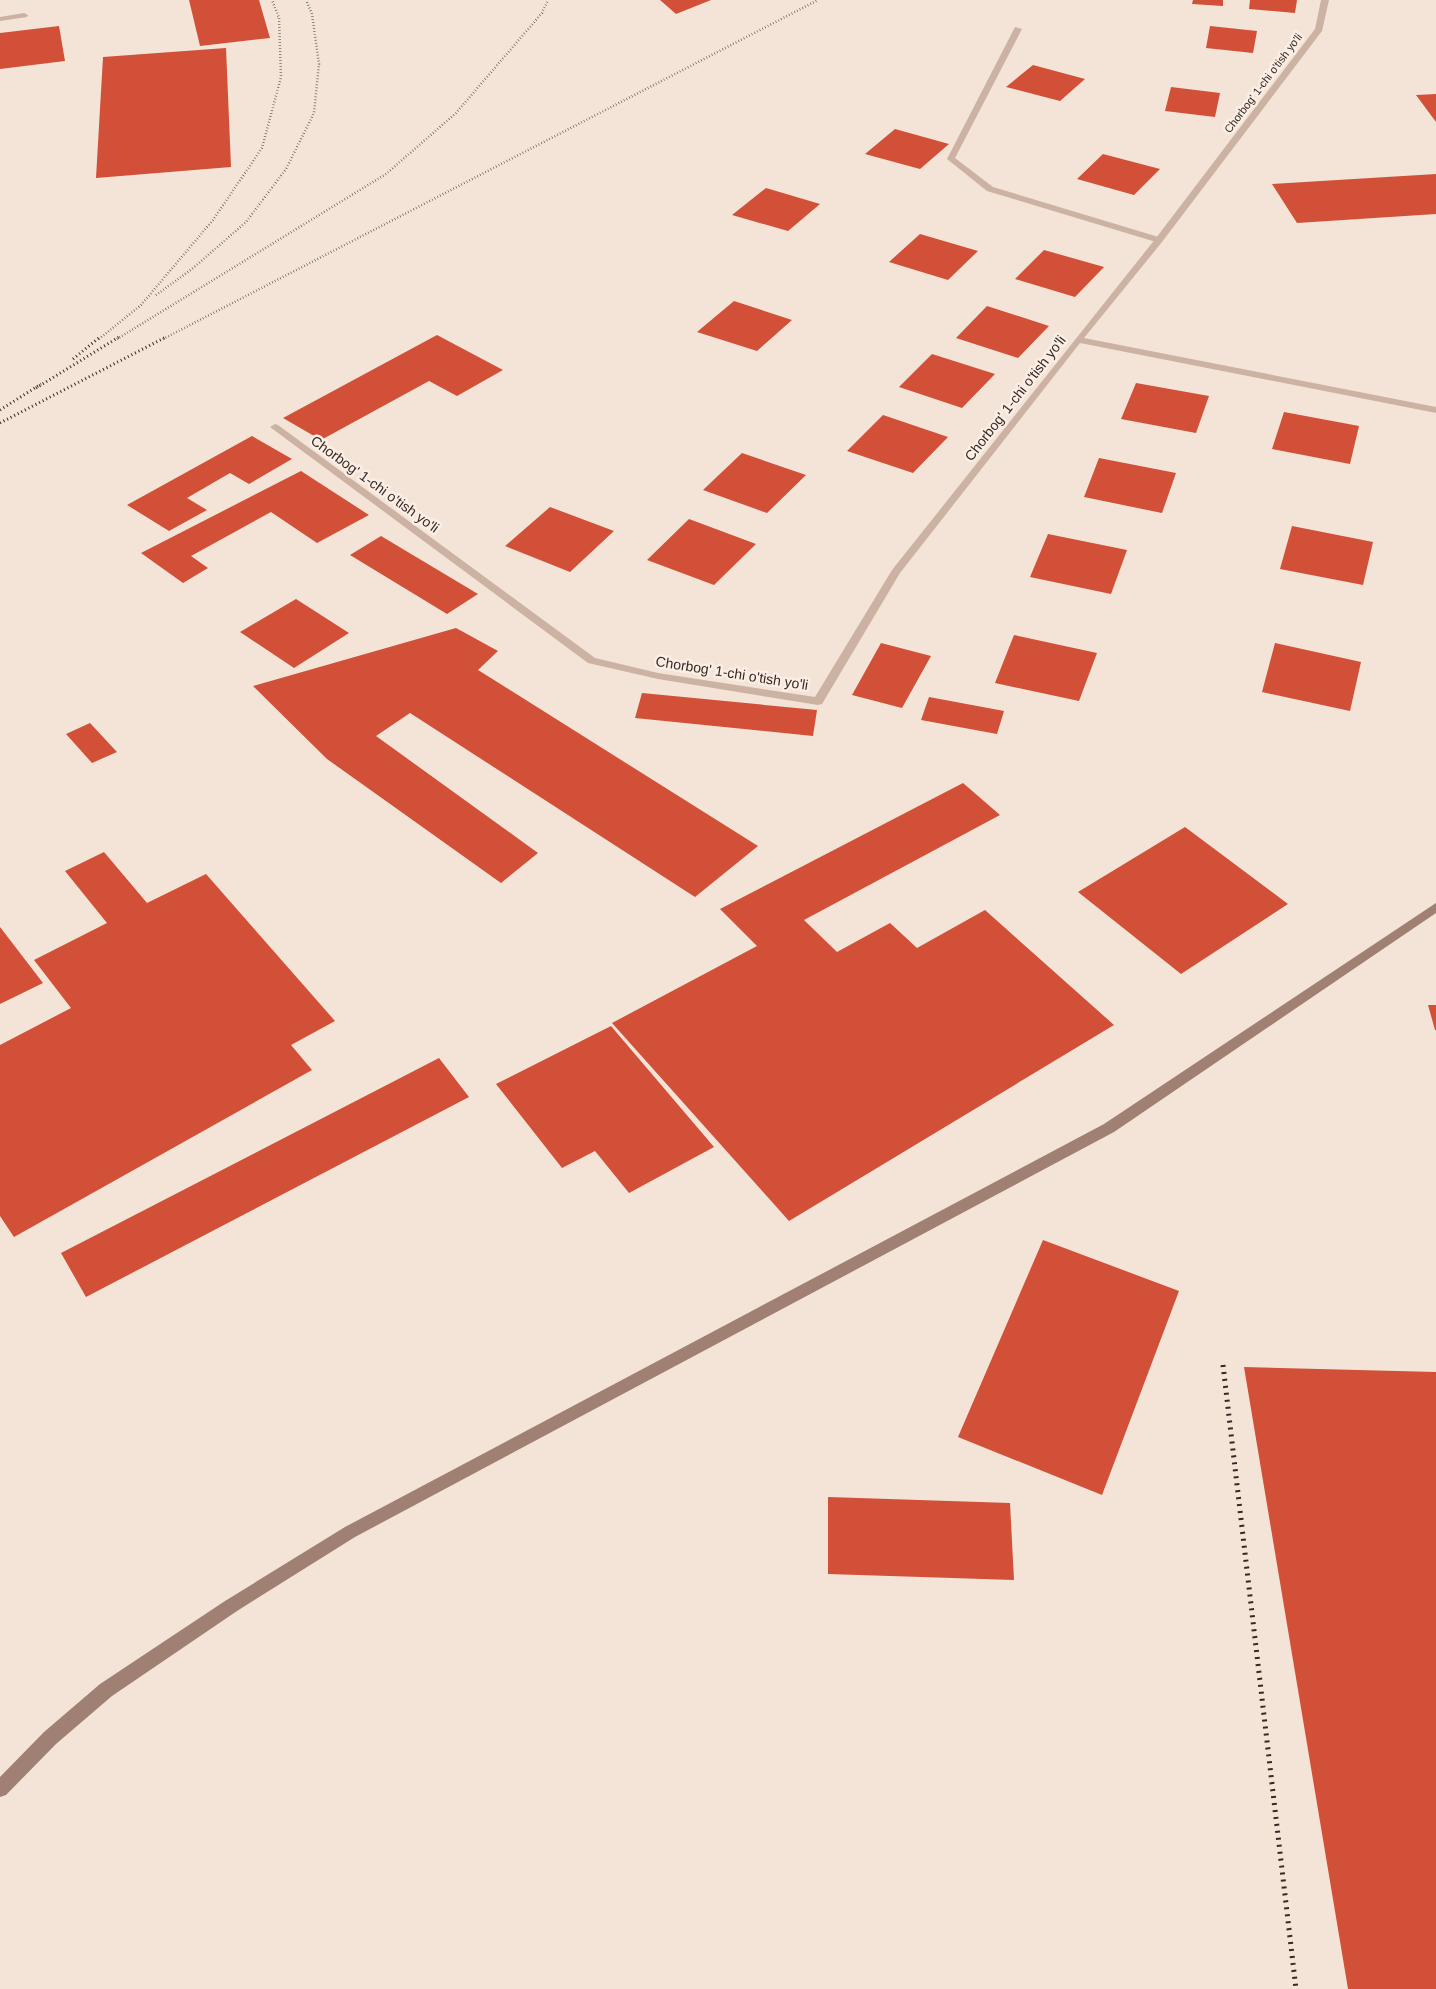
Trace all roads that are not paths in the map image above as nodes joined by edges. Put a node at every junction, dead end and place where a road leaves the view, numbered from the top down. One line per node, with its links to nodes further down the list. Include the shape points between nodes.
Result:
1 (1325, 0): 5 (street, Chorbog' 1-chi o'tish yo'li, via 1319,29)
2 (24, 16): 3 (street)
3 (0, 19)
4 (1018, 29): 5 (street, via 950,159 990,189)
5 (1160, 240): 6 (street, Chorbog' 1-chi o'tish yo'li)
6 (1078, 340): 7 (street, Chorbog' 1-chi o'tish yo'li); 8 (street, Chorbog' 1-chi o'tish yo'li, via 896,572 818,701 658,676 592,660)
7 (1436, 410)
8 (275, 427)
9 (1436, 908): 10 (street, via 1109,1128 350,1532 231,1606 106,1690 50,1738)
10 (0, 1789)

